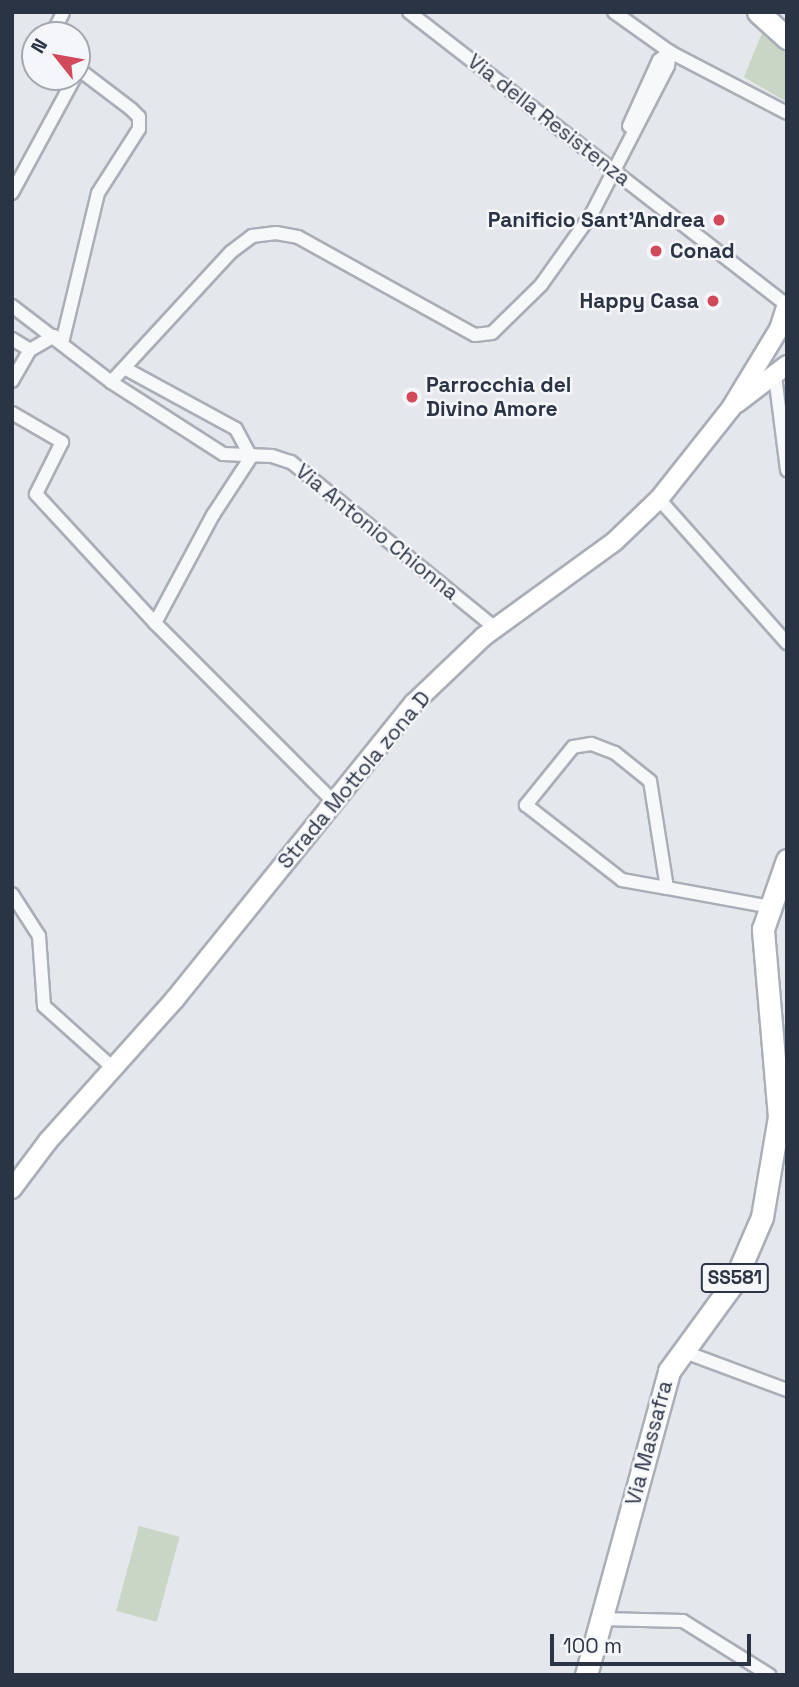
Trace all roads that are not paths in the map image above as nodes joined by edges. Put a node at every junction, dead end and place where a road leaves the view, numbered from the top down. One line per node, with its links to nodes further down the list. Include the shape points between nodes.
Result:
1 (409, 12): 9 (street, Via della Resistenza)
2 (614, 12): 5 (street)
3 (758, 12): 4 (main road)
4 (787, 38)
5 (670, 52): 8 (street); 9 (street, via 668,66)
6 (91, 82): 14 (street, via 131,109 139,117 139,129 98,193)
7 (67, 91): 10 (street)
8 (787, 113)
9 (615, 172): 11 (street, Via della Resistenza); 17 (street, via 541,285 492,333 475,335 298,237 276,233 251,236 231,251)
10 (12, 193)
11 (787, 305): 15 (main road, Strada Mottola zona D)
12 (12, 306): 14 (street, Via Antonio Chionna)
13 (12, 339): 16 (street)
14 (58, 339): 16 (street); 20 (street, Via Antonio Chionna)
15 (766, 349): 18 (main road); 21 (main road, Strada Mottola zona D)
16 (30, 350): 19 (street)
17 (127, 369): 20 (street); 23 (street, via 236,429)
18 (783, 369): 21 (main road, Strada Mottola zona D); 24 (street)
19 (12, 381)
20 (111, 382): 23 (street, Via Antonio Chionna, via 223,454)
21 (731, 408): 25 (main road, Strada Mottola zona D)
22 (12, 413): 26 (street, via 62,442 36,494)
23 (251, 457): 26 (street, via 212,515); 27 (street, Via Antonio Chionna, via 272,456 291,462)
24 (787, 470)
25 (659, 499): 27 (main road, Strada Mottola zona D, via 615,541); 28 (street)
26 (155, 623): 29 (street)
27 (495, 628): 29 (main road, Strada Mottola zona D, via 414,703)
28 (787, 643)
29 (334, 802): 34 (main road, Strada Mottola zona D, via 175,999)
30 (787, 860): 33 (main road, Via Massafra / SS581)
31 (667, 888): 31 (street, via 622,880 526,805 573,747 591,744 615,753 650,781); 33 (street)
32 (12, 894): 34 (street, via 39,936 39,990 44,1006)
33 (771, 907): 36 (main road, Via Massafra / SS581, via 763,929 779,1117 762,1217 734,1282)
34 (113, 1068): 35 (main road, Strada Mottola zona D)
35 (12, 1189)
36 (682, 1351): 37 (street); 38 (main road, Via Massafra / SS581, via 668,1371)
37 (787, 1390)
38 (601, 1619): 39 (main road, Via Massafra / SS581); 40 (street, via 683,1620)
39 (586, 1675)
40 (769, 1675)

